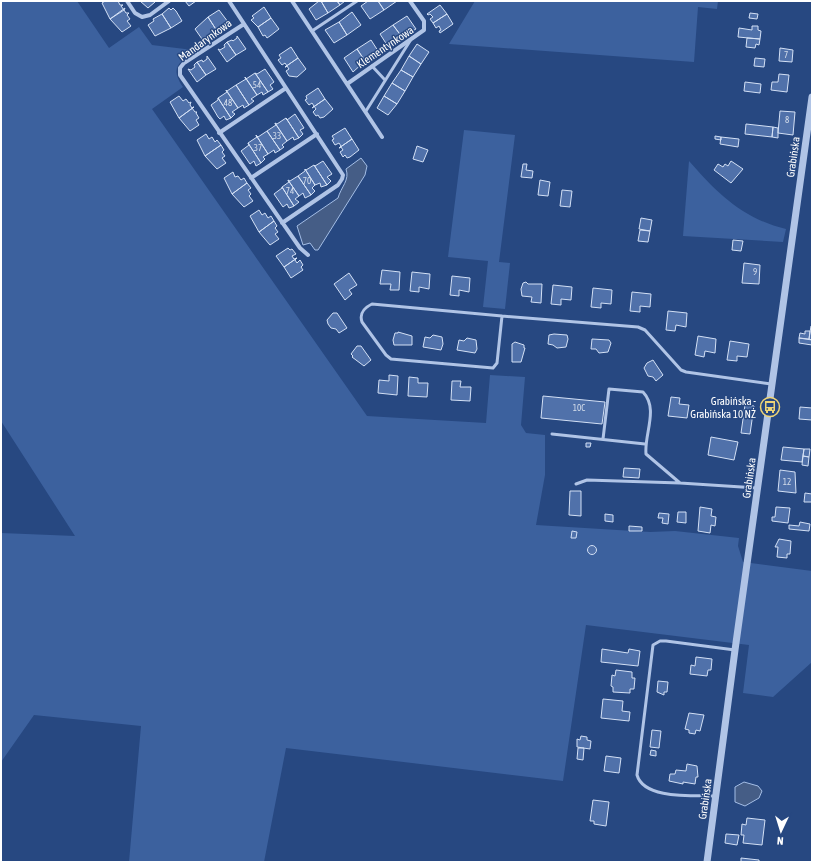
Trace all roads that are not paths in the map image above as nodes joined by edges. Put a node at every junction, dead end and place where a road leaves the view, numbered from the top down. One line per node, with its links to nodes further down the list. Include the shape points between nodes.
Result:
1 (127, 1): 2 (street, via 138,16 145,17)
2 (169, 1)
3 (228, 1): 7 (street, Mandarynkowa)
4 (292, 1): 8 (street)
5 (357, 1): 8 (lane)
6 (410, 1): 9 (street, Klementynkowa, via 424,22 425,28)
7 (244, 24): 13 (street, Mandarynkowa); 16 (street, Mandarynkowa, via 184,63 180,71 181,78)
8 (312, 31): 12 (street)
9 (410, 41): 10 (street, Klementynkowa); 11 (lane)
10 (372, 66): 11 (lane); 12 (street, Klementynkowa)
11 (385, 80): 15 (lane)
12 (347, 84): 15 (street)
13 (286, 88): 16 (street); 17 (street, Mandarynkowa)
14 (812, 97): 23 (street, Grabińska)
15 (366, 111): 18 (street)
16 (220, 133): 19 (street, Mandarynkowa)
17 (317, 134): 19 (street); 20 (street, Mandarynkowa, via 342,170 342,179 338,185)
18 (382, 137)
19 (251, 178): 20 (street, Mandarynkowa)
20 (282, 223): 21 (street, Mandarynkowa)
21 (308, 255)
22 (502, 316): 22 (lane, via 497,363 493,368 391,359 386,356 361,317 363,310 372,304); 23 (lane, via 638,327 645,330 683,371)
23 (773, 385): 29 (street, Grabińska)
24 (552, 434): 25 (lane)
25 (604, 439): 26 (lane); 26 (lane, via 609,389 643,392 650,403)
26 (645, 444): 27 (lane, via 646,454)
27 (680, 483): 28 (lane, via 587,480); 29 (lane)
28 (576, 484)
29 (759, 488): 30 (street, Grabińska)
30 (735, 650): 31 (street, Grabińska); 31 (lane, via 666,641 653,645 637,775 639,782 657,792)
31 (716, 796): 32 (street, Grabińska)
32 (707, 862)

